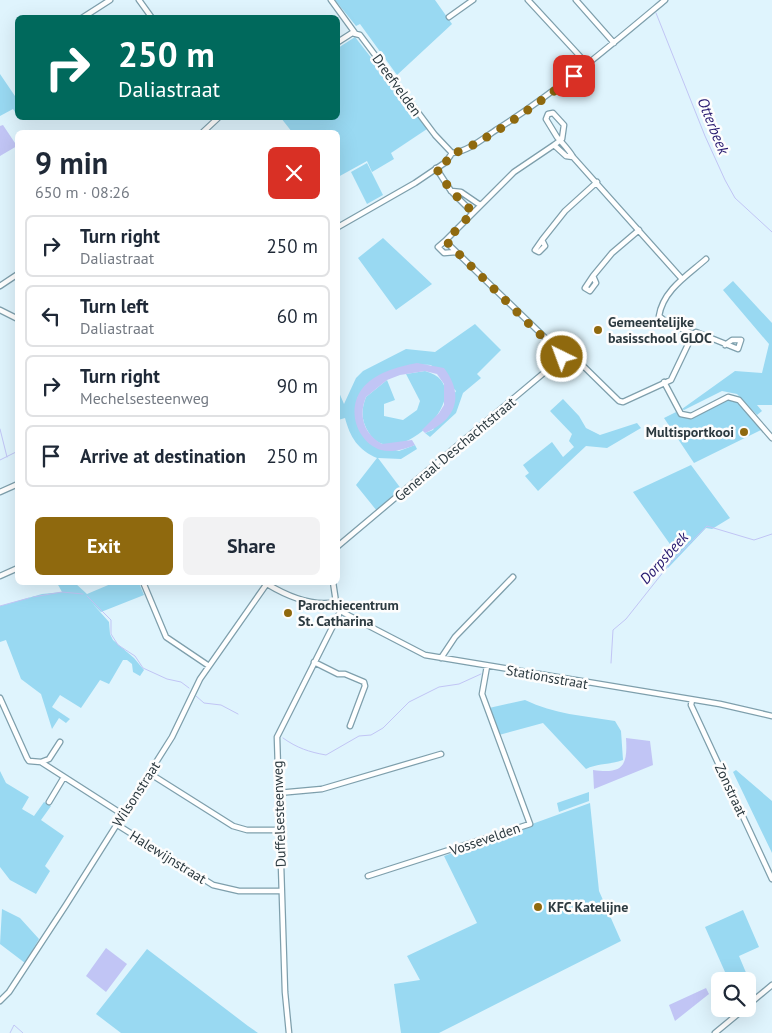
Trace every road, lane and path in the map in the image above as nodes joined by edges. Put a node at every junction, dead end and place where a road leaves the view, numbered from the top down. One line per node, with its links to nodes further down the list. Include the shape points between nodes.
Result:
1 (110, 0): 9 (street)
2 (139, 0): 10 (street)
3 (331, 0): 12 (street, Dreefvelden)
4 (473, 0): 8 (street)
5 (528, 0): 15 (street)
6 (576, 0): 14 (street)
7 (665, 0): 14 (street)
8 (467, 2): 11 (street)
9 (87, 15)
10 (150, 15)
11 (449, 17)
12 (355, 33): 13 (street); 20 (street, Dreefvelden, via 360,35)
13 (340, 41)
14 (614, 43): 15 (street)
15 (588, 65): 20 (street, via 540,102 480,141)
16 (216, 120): 17 (street)
17 (204, 130)
18 (560, 141): 18 (street, via 565,126 550,113 545,118); 19 (street); 21 (street)
19 (554, 145): 21 (street, via 566,156); 25 (street, via 514,172)
20 (452, 153): 22 (street)
21 (573, 157): 23 (street)
22 (436, 168): 24 (street); 27 (street)
23 (597, 182): 28 (street); 29 (street, via 565,211)
24 (451, 191): 25 (street, via 461,192); 26 (street)
25 (480, 205): 26 (street)
26 (473, 212): 30 (street)
27 (340, 227)
28 (639, 230): 34 (street, via 612,253); 35 (street)
29 (542, 240)
30 (446, 241): 31 (street); 31 (street, via 438,247 444,253)
31 (456, 252): 41 (street)
32 (706, 259): 35 (street)
33 (15, 276): 36 (street)
34 (593, 276)
35 (682, 279): 39 (street, via 666,297 659,316)
36 (0, 286)
37 (0, 310): 38 (street)
38 (15, 318)
39 (693, 334): 40 (street, via 696,332); 42 (street, via 675,374)
40 (724, 345)
41 (562, 354): 42 (street, via 570,353 619,401 629,401); 46 (street, Generaal Deschachtstraat, via 514,400)
42 (664, 382): 43 (street, via 684,416 733,396)
43 (772, 438)
44 (15, 485): 45 (street)
45 (0, 492)
46 (340, 544)
47 (15, 569): 48 (street)
48 (0, 576)
49 (513, 577): 56 (street, via 455,636)
50 (144, 585): 58 (street, via 166,637)
51 (266, 585): 58 (street, Wilsonstraat)
52 (270, 585): 54 (street, via 314,603)
53 (333, 585): 54 (street)
54 (336, 602): 55 (street, Stationsstraat)
55 (341, 610): 56 (street, Stationsstraat, via 410,649); 57 (street, Duffelsesteenweg)
56 (440, 658): 59 (street, Stationsstraat)
57 (314, 662): 63 (street, via 364,682); 69 (street, Duffelsesteenweg, via 277,738)
58 (209, 666): 67 (street, Wilsonstraat)
59 (486, 666): 61 (street, Stationsstraat); 74 (street, Vossevelden, via 482,694 530,824)
60 (0, 698): 66 (street, via 26,758)
61 (692, 700): 62 (street, Stationsstraat); 75 (street, Zonstraat, via 691,705)
62 (772, 716)
63 (350, 726)
64 (60, 742): 66 (street, via 49,759)
65 (441, 754): 69 (street, via 322,789)
66 (42, 762): 68 (street)
67 (149, 774): 71 (street, Wilsonstraat); 73 (street, via 232,826 246,830)
68 (64, 777): 70 (street); 71 (street)
69 (278, 793): 73 (street, Duffelsesteenweg)
70 (49, 802)
71 (122, 814): 72 (street, Wilsonstraat)
72 (116, 824): 76 (street, Halewijnstraat, via 213,885 239,891); 79 (street, Wilsonstraat, via 66,905)
73 (280, 830): 76 (street, Duffelsesteenweg)
74 (368, 876)
75 (772, 879)
76 (282, 891): 81 (street, Duffelsesteenweg)
77 (772, 984): 78 (street)
78 (756, 998)
79 (0, 1001)
80 (734, 1017): 82 (street)
81 (288, 1033)
82 (715, 1033)

